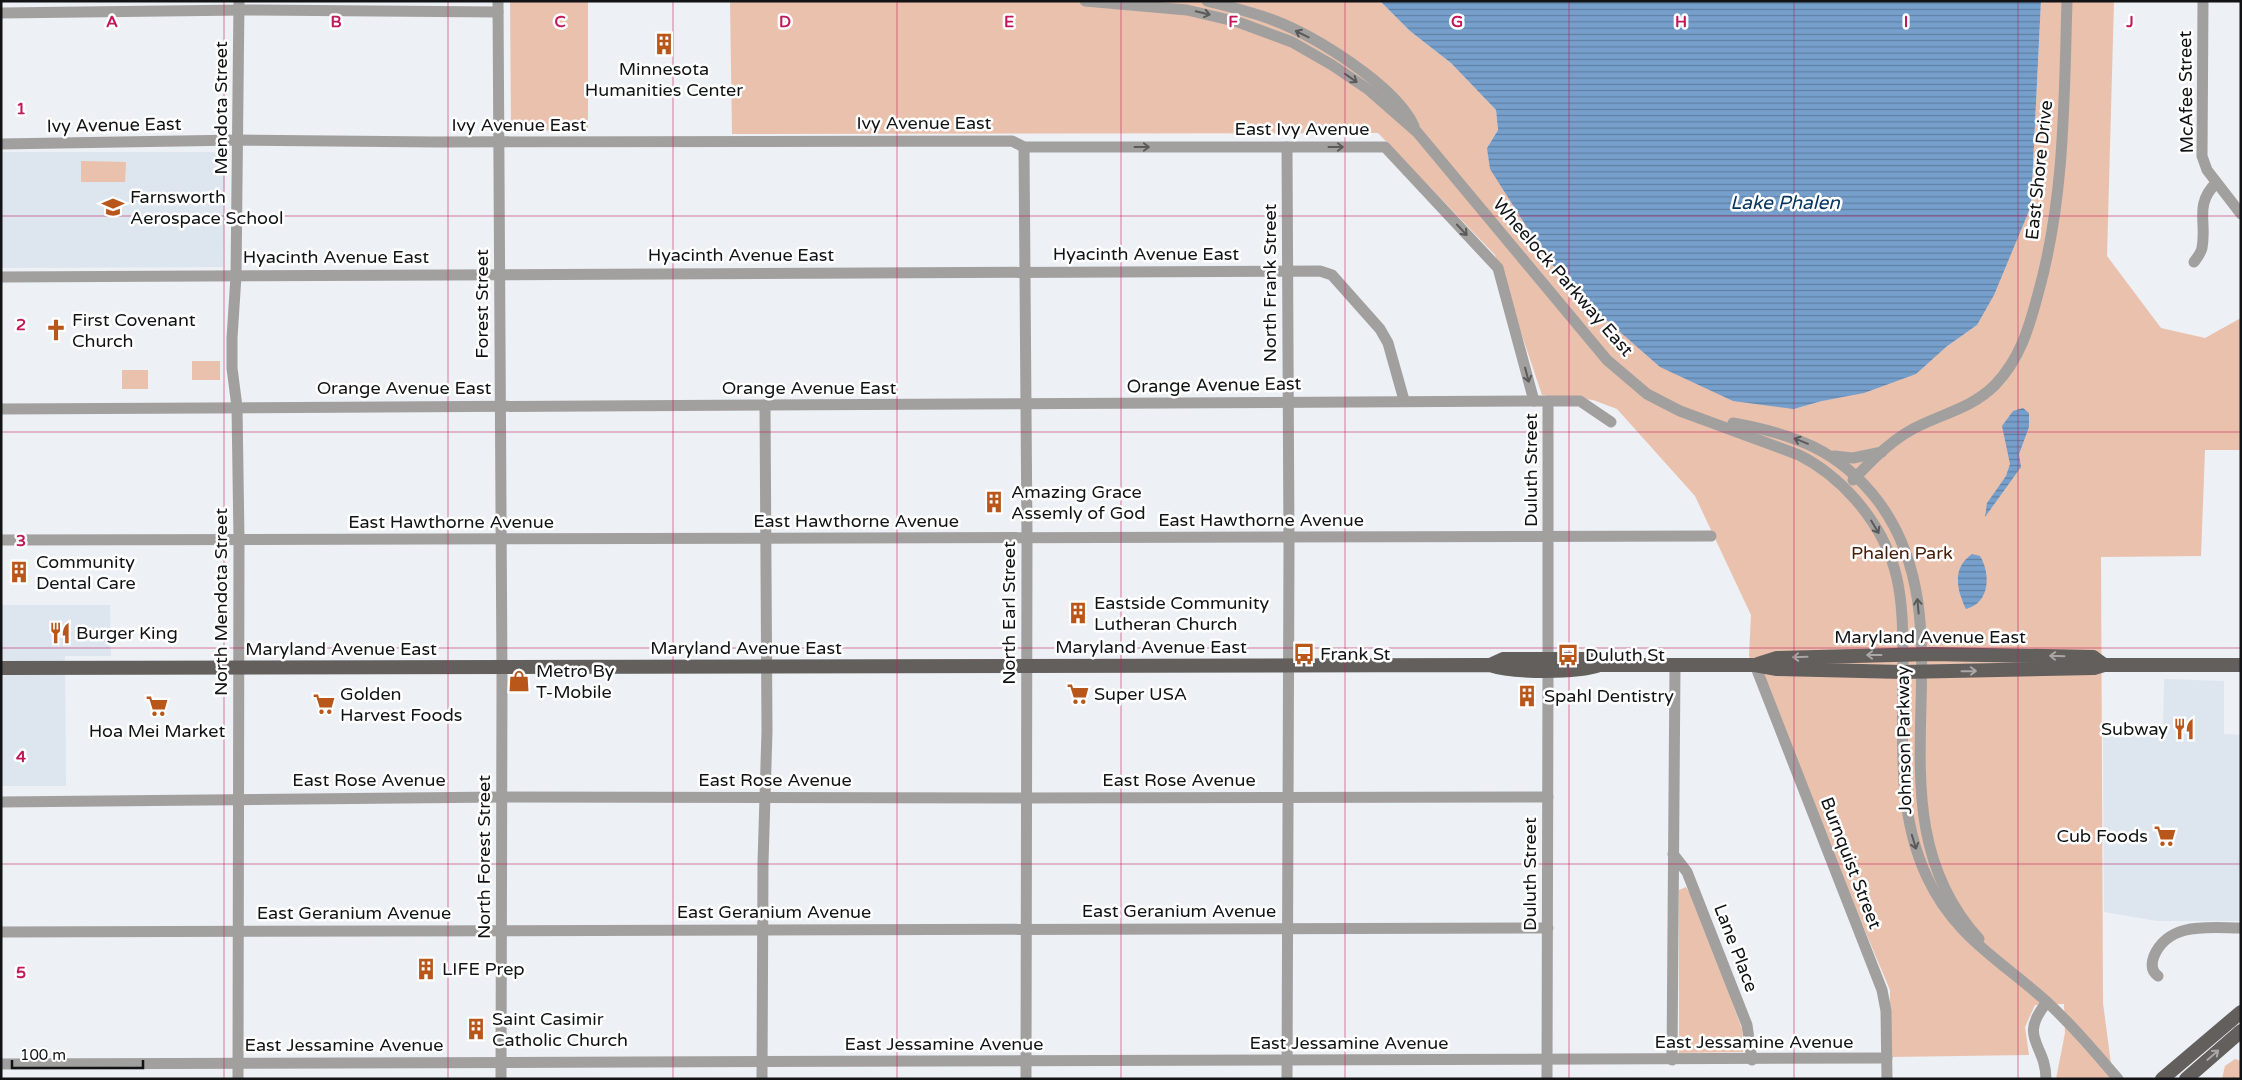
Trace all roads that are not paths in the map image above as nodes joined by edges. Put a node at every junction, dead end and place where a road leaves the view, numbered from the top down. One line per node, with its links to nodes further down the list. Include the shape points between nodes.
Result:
1 (1085, 1): 8 (street, Wheelock Parkway East, one-way to 8, via 1187,10 1238,22 1292,42 1369,90)
2 (1207, 1): 8 (street, Wheelock Parkway East, one-way to 2, via 1409,114 1379,84 1321,43 1274,20)
3 (2067, 1): 33 (street, East Shore Drive, via 2058,197 2042,279 2023,344 2005,374 1978,399 1912,429)
4 (2203, 1): 14 (street, McAfee Street, via 2202,156 2206,170)
5 (239, 6): 6 (street); 7 (street); 9 (street, Mendota Street)
6 (498, 6): 10 (street, Forest Street)
7 (1, 13)
8 (1417, 132): 31 (street, Wheelock Parkway East, via 1607,360 1647,394)
9 (239, 140): 10 (street, Ivy Avenue East); 11 (street, Ivy Avenue East); 20 (street, Mendota Street)
10 (499, 142): 12 (street, Ivy Avenue East, via 1012,141); 19 (street, Forest Street)
11 (1, 144)
12 (1030, 147): 13 (street, East Ivy Avenue, one-way to 13); 17 (street, North Earl Street)
13 (1287, 147): 18 (street, North Frank Street); 24 (street, East Ivy Avenue, one-way to 24, via 1385,146 1498,268)
14 (2216, 183): 15 (street, McAfee Street); 16 (street, via 2206,194 2202,208 2202,250)
15 (2241, 214)
16 (2194, 262)
17 (1025, 271): 18 (street, Hyacinth Avenue East); 19 (street, Hyacinth Avenue East); 27 (street, North Earl Street)
18 (1288, 271): 22 (street, Hyacinth Avenue East, via 1320,271 1332,275 1350,295 1388,343); 23 (street, North Frank Street)
19 (500, 274): 20 (street, Hyacinth Avenue East); 26 (street, Forest Street)
20 (236, 276): 21 (street, Hyacinth Avenue East); 29 (street, North Mendota Street, via 232,368)
21 (1, 277)
22 (1404, 400): 23 (street, Orange Avenue East); 24 (street, Orange Avenue East)
23 (1288, 401): 27 (street, Orange Avenue East); 37 (street, North Frank Street)
24 (1534, 401): 25 (street, Orange Avenue East)
25 (1548, 401): 32 (street, Orange Avenue East, via 1580,401); 38 (street, Duluth Street)
26 (500, 405): 28 (street, Orange Avenue East); 29 (street, Orange Avenue East); 44 (street, Forest Street)
27 (1026, 405): 28 (street, Orange Avenue East); 42 (street, North Earl Street)
28 (765, 406): 41 (street)
29 (237, 407): 30 (street, Orange Avenue East); 40 (street, North Mendota Street)
30 (1, 409)
31 (1704, 419): 34 (street, Wheelock Parkway East, one-way to 31, via 1786,435); 36 (street, Wheelock Parkway East, via 1799,455)
32 (1611, 422)
33 (1882, 452): 34 (street, via 1853,458); 35 (street, East Shore Drive)
34 (1830, 455): 35 (street, Wheelock Parkway East)
35 (1856, 476): 36 (street, East Shore Drive); 46 (street, Johnson Parkway, one-way to 35, via 1918,601 1907,553 1885,511)
36 (1845, 489): 45 (street, Johnson Parkway, one-way to 45, via 1875,525 1894,566 1903,608)
37 (1289, 536): 38 (street, East Hawthorne Avenue); 42 (street, East Hawthorne Avenue); 50 (street, North Frank Street)
38 (1548, 536): 39 (street, East Hawthorne Avenue); 47 (street, Duluth Street)
39 (1711, 536)
40 (239, 539): 43 (street, East Hawthorne Avenue); 44 (street, East Hawthorne Avenue); 57 (street, North Mendota Street)
41 (766, 539): 42 (street, East Hawthorne Avenue); 44 (street, East Hawthorne Avenue); 54 (street)
42 (1027, 539): 55 (street, North Earl Street)
43 (1, 540)
44 (501, 540): 53 (street, Forest Street)
45 (1903, 654): 46 (main road, Maryland Avenue East); 51 (main road, Maryland Avenue East, one-way to 51, via 1777,658); 58 (street, Johnson Parkway)
46 (1920, 654): 49 (main road, Maryland Avenue East, one-way to 46, via 2094,657); 59 (street, Johnson Parkway)
47 (1548, 664): 48 (main road, Maryland Avenue East, via 1590,668 1600,665); 50 (main road, Maryland Avenue East, via 1503,669 1490,665); 62 (street, Duluth Street)
48 (1675, 664): 51 (main road, Maryland Avenue East); 67 (street)
49 (2104, 664): 52 (main road, Maryland Avenue East); 59 (main road, Maryland Avenue East, one-way to 49, via 2094,668)
50 (1289, 665): 55 (main road, Maryland Avenue East); 61 (street, North Frank Street)
51 (1755, 665): 58 (main road, Maryland Avenue East, via 1777,669); 81 (street, Burnquist Street, via 1882,990)
52 (2241, 665)
53 (502, 666): 54 (main road, Maryland Avenue East); 57 (main road, Maryland Avenue East); 60 (street, North Forest Street)
54 (766, 667): 55 (main road, Maryland Avenue East); 63 (street)
55 (1027, 667): 64 (street, North Earl Street)
56 (1, 668): 57 (main road, Maryland Avenue East)
57 (239, 668): 65 (street, North Mendota Street)
58 (1903, 672): 59 (main road, Maryland Avenue East); 76 (street, Johnson Parkway, one-way to 76, via 1904,792 1919,857 1947,913 1982,950)
59 (1920, 672): 76 (street, Johnson Parkway, via 1920,786 1927,840 1937,871 1957,911)
60 (502, 797): 63 (street, East Rose Avenue); 65 (street, East Rose Avenue); 72 (street, North Forest Street)
61 (1288, 797): 62 (street, East Rose Avenue); 64 (street, East Rose Avenue); 71 (street, North Frank Street)
62 (1548, 797): 68 (street, Duluth Street)
63 (765, 798): 64 (street, East Rose Avenue); 73 (street)
64 (1027, 798): 70 (street, North Earl Street)
65 (239, 799): 66 (street, East Rose Avenue); 74 (street, North Mendota Street)
66 (1, 802)
67 (1673, 854): 83 (street); 84 (street, Lane Place, via 1687,872 1747,1025)
68 (1548, 928): 71 (street, East Geranium Avenue); 82 (street, Duluth Street)
69 (2241, 928): 77 (street, via 2191,928 2170,936 2152,960)
70 (1027, 929): 71 (street, East Geranium Avenue); 73 (street, East Geranium Avenue); 87 (street, North Earl Street)
71 (1288, 929): 88 (street, North Frank Street)
72 (501, 930): 73 (street, East Geranium Avenue); 74 (street, East Geranium Avenue); 85 (street, North Forest Street)
73 (763, 930): 86 (street)
74 (239, 931): 75 (street, East Geranium Avenue); 89 (street, North Mendota Street)
75 (1, 932)
76 (2004, 966): 78 (street, Johnson Parkway)
77 (2158, 976)
78 (2047, 1002): 98 (street, via 2035,1021 2032,1033 2045,1064); 99 (street, Johnson Parkway)
79 (2241, 1012): 100 (main road)
80 (2241, 1030): 101 (main road, one-way to 80)
81 (1887, 1058): 84 (street, East Jessamine Avenue); 97 (street, Burnquist Street)
82 (1547, 1060): 83 (street, East Jessamine Avenue); 88 (street, East Jessamine Avenue); 96 (street, Duluth Street)
83 (1672, 1060): 84 (street, East Jessamine Avenue)
84 (1752, 1060)
85 (501, 1061): 86 (street, East Jessamine Avenue); 89 (street, East Jessamine Avenue); 92 (street, North Forest Street)
86 (762, 1061): 87 (street, East Jessamine Avenue); 93 (street)
87 (1026, 1061): 88 (street, East Jessamine Avenue); 94 (street, North Earl Street)
88 (1287, 1061): 95 (street, North Frank Street)
89 (238, 1063): 90 (street, East Jessamine Avenue); 91 (street, North Mendota Street)
90 (1, 1064)
91 (238, 1079)
92 (501, 1079)
93 (762, 1079)
94 (1026, 1079)
95 (1287, 1079)
96 (1547, 1079)
97 (1887, 1079)
98 (2046, 1079)
99 (2118, 1079)
100 (2162, 1079)
101 (2186, 1079)

